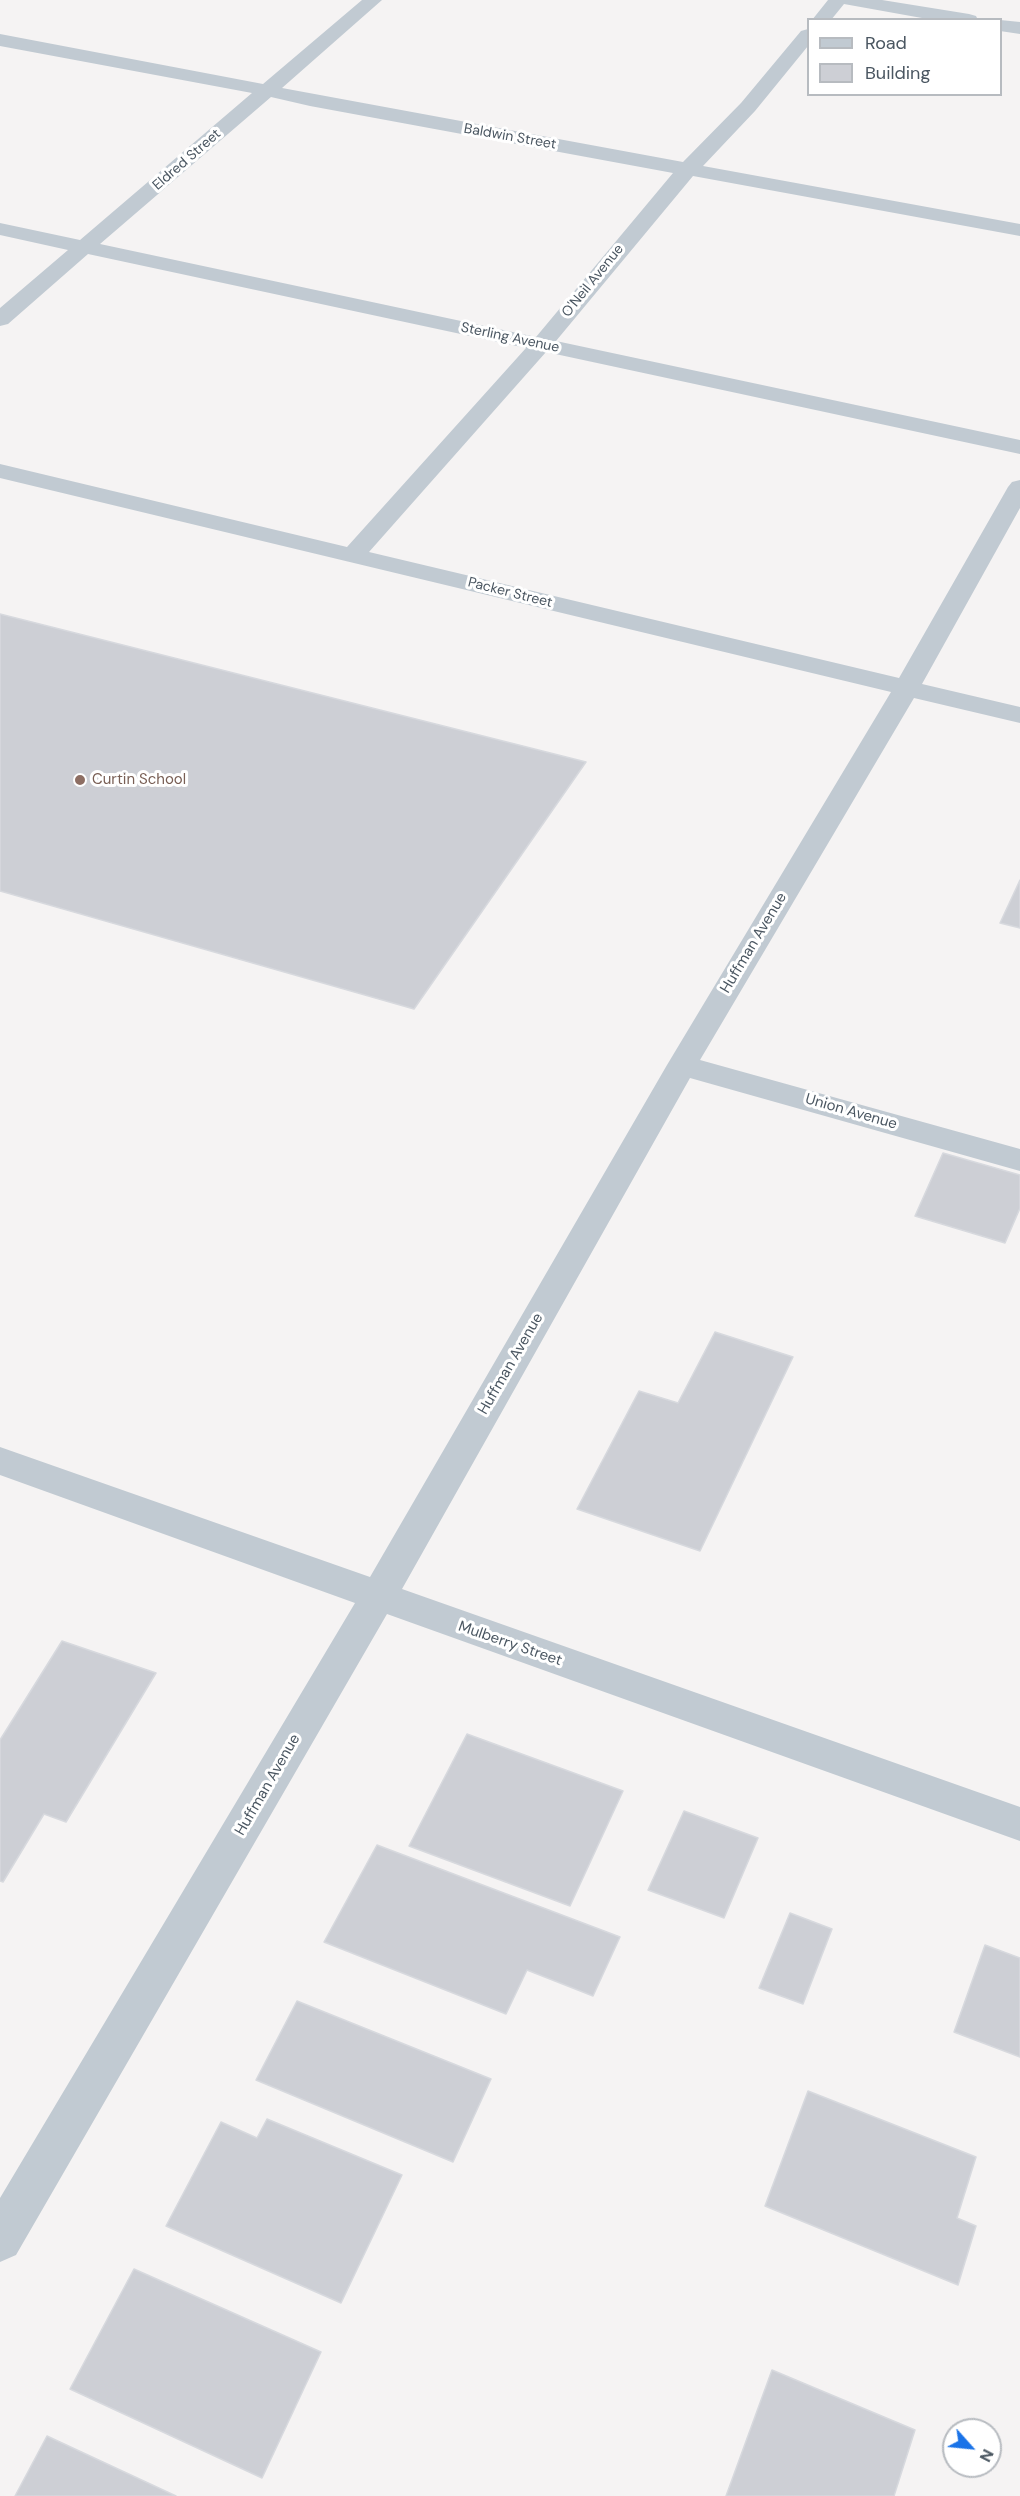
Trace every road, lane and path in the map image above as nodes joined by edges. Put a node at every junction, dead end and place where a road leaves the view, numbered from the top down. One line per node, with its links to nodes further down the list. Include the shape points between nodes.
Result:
1 (373, 0): 10 (street, Eldred Street)
2 (838, 0): 4 (street)
3 (849, 0): 5 (street)
4 (823, 18)
5 (957, 18)
6 (1002, 25): 7 (street)
7 (1020, 28)
8 (807, 36): 11 (street, O'Neil Avenue, via 748,107)
9 (0, 40): 10 (street, Baldwin Street)
10 (266, 92): 11 (street, Baldwin Street); 14 (street, Eldred Street)
11 (686, 170): 13 (street, Baldwin Street); 16 (street, O'Neil Avenue)
12 (0, 229): 14 (street, Sterling Avenue)
13 (1020, 230)
14 (85, 246): 15 (street, Eldred Street); 16 (street, Sterling Avenue)
15 (0, 319)
16 (541, 345): 17 (street, Sterling Avenue); 20 (street, O'Neil Avenue)
17 (1020, 447)
18 (0, 471): 20 (street, Packer Street)
19 (1020, 487): 21 (street, Huffman Avenue)
20 (353, 555): 21 (street, Packer Street)
21 (906, 689): 22 (street, Packer Street); 23 (street, Huffman Avenue)
22 (1020, 715)
23 (682, 1065): 24 (street, Union Avenue); 26 (street, Huffman Avenue)
24 (1020, 1160)
25 (0, 1461): 26 (street, Mulberry Street)
26 (378, 1597): 27 (street, Mulberry Street); 28 (street, Huffman Avenue)
27 (1020, 1824)
28 (0, 2240)

